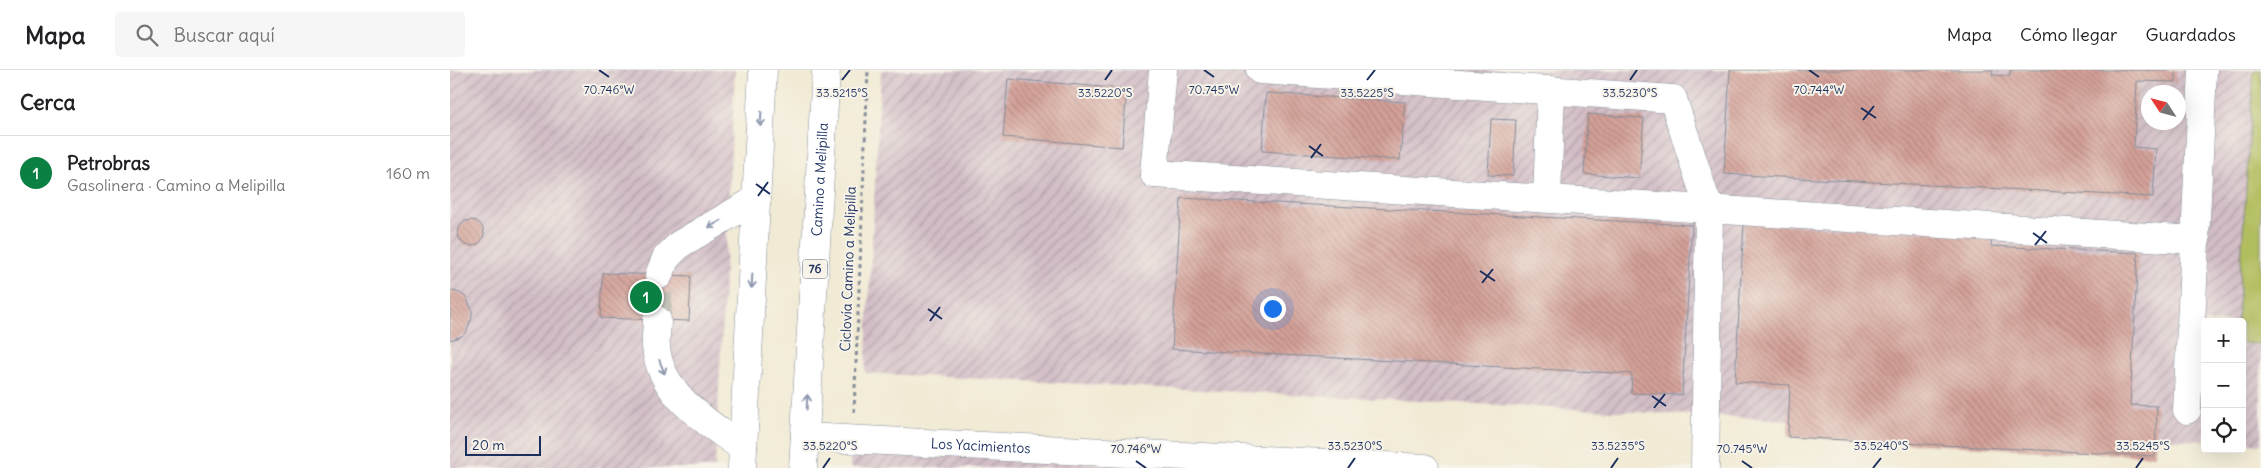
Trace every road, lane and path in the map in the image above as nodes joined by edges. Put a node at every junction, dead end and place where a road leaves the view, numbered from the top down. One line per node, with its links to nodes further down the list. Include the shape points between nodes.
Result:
1 (763, 70): 9 (main road, one-way to 9)
2 (826, 70): 15 (main road, Camino a Melipilla / 76, one-way to 2)
3 (868, 70): 16 (path, Ciclovía Camino a Melipilla)
4 (1163, 70): 8 (main road, via 1154,174)
5 (1260, 70): 7 (main road)
6 (2203, 70): 11 (main road)
7 (1551, 90): 8 (main road); 10 (main road, via 1673,99)
8 (1547, 198): 10 (main road)
9 (757, 199): 12 (main road, one-way to 12, via 680,244 666,258); 17 (main road, one-way to 17)
10 (1709, 209): 11 (main road); 20 (main road)
11 (2196, 240): 14 (main road)
12 (659, 275)
13 (657, 320): 17 (main road, one-way to 17, via 656,348 672,387)
14 (2188, 410)
15 (805, 437): 16 (main road, Los Yacimientos); 18 (main road, Camino a Melipilla / 76)
16 (853, 439): 19 (main road, Los Yacimientos)
17 (742, 458)
18 (803, 468)
19 (1426, 468)
20 (1705, 468)

